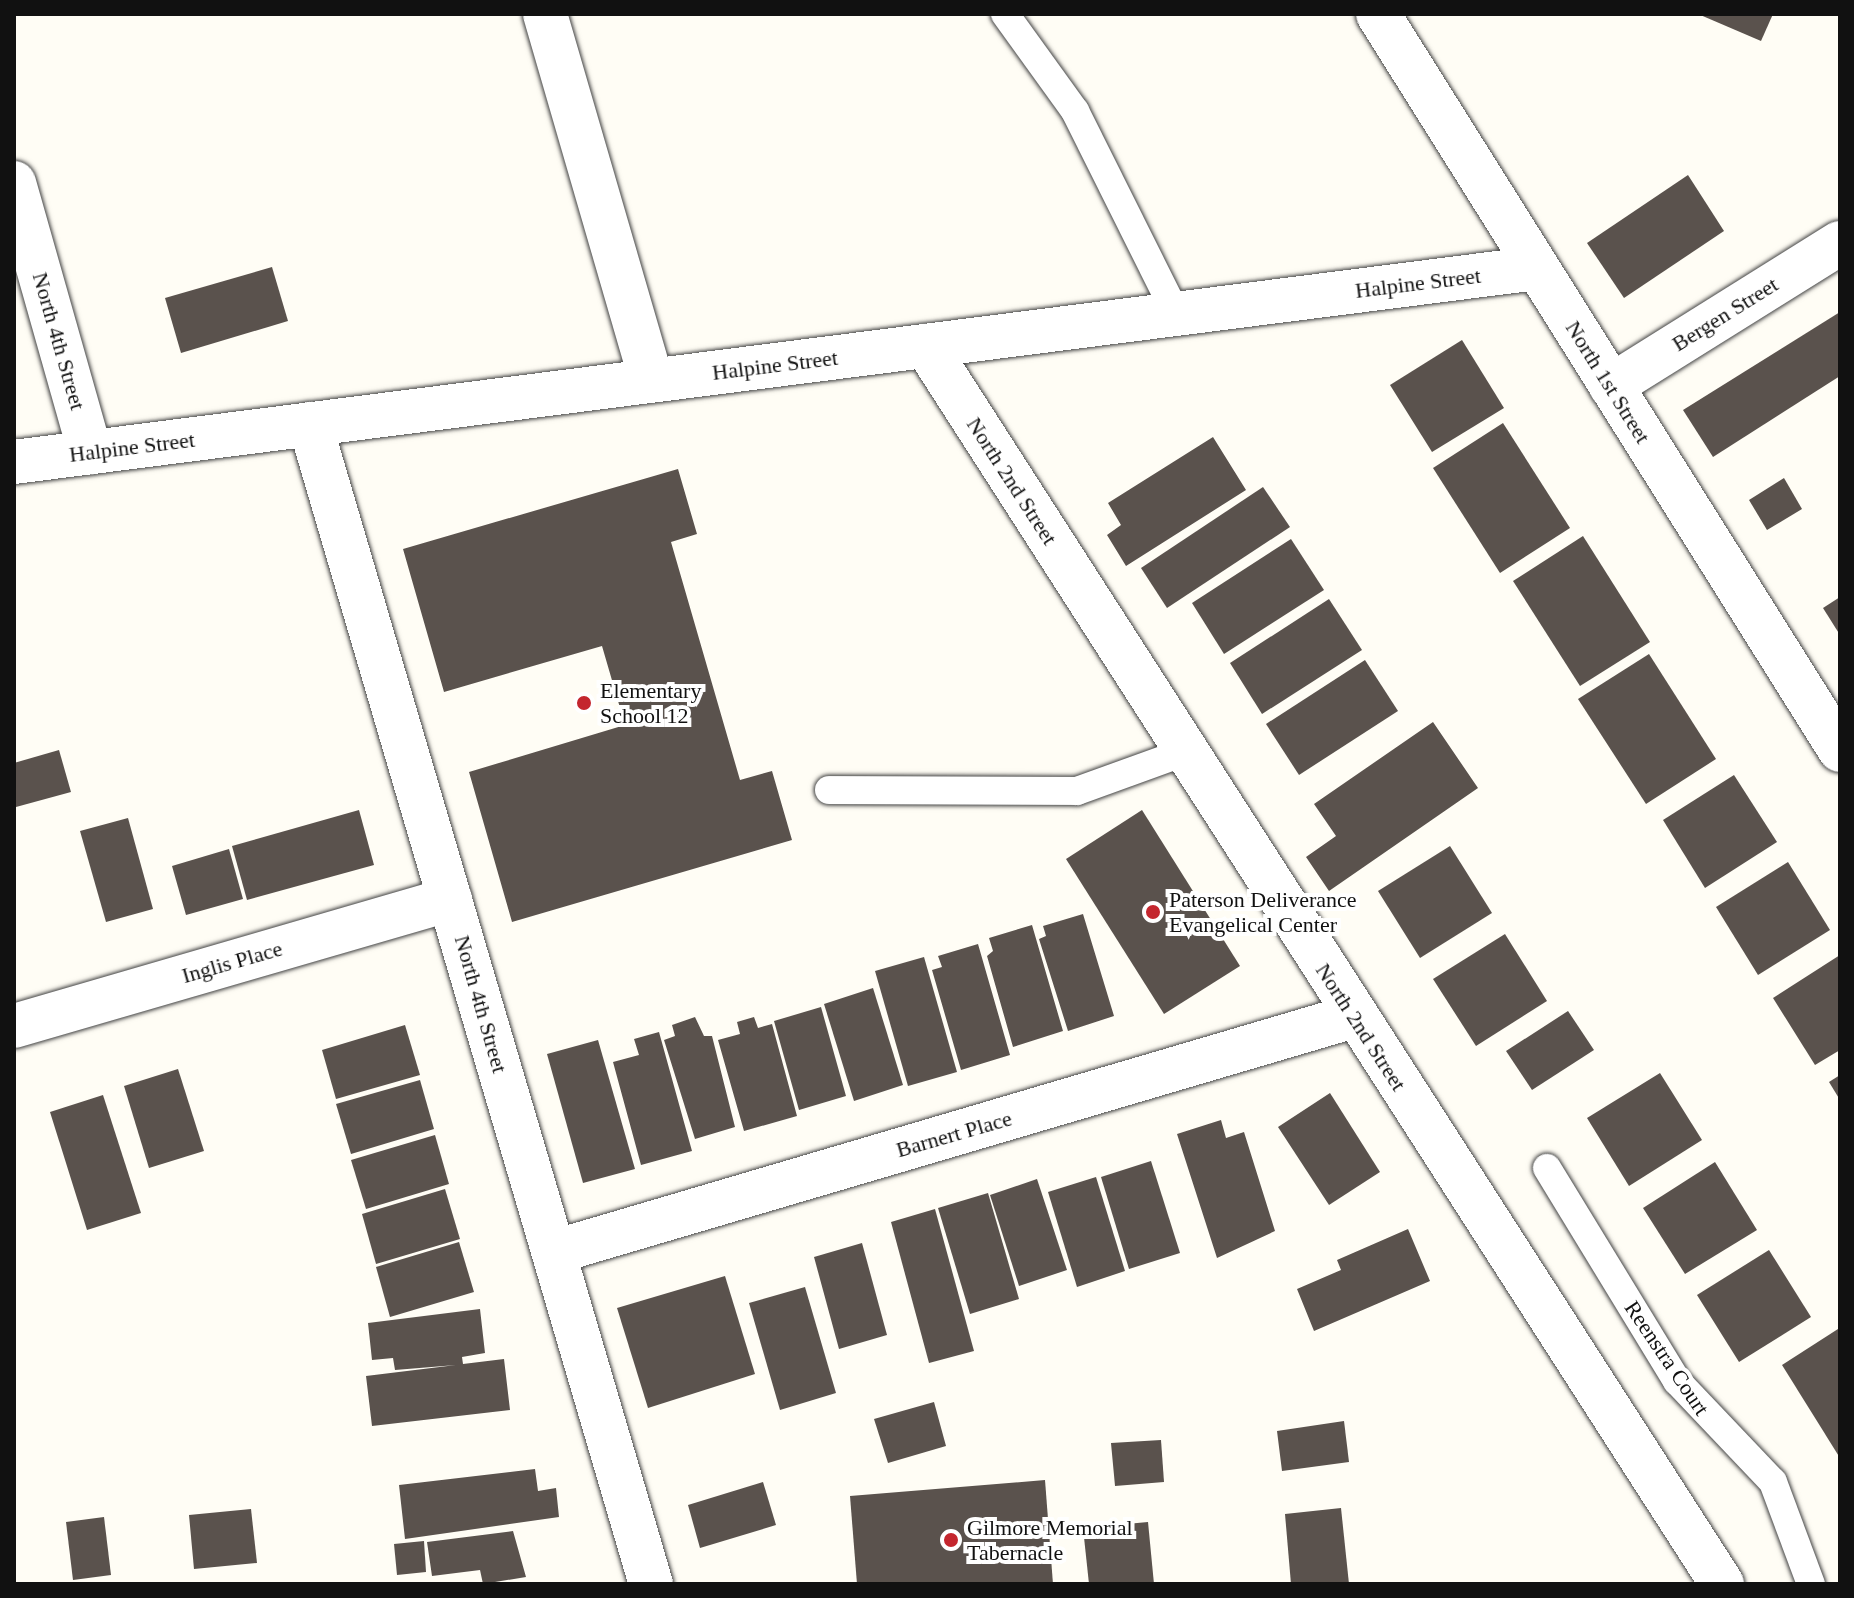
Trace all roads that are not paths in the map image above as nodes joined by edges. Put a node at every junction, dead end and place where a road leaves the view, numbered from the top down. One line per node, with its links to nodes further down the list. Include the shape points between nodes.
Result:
1 (545, 14): 9 (street)
2 (1005, 14): 7 (lane, via 1075,111)
3 (1378, 14): 6 (street, North 1st Street)
4 (14, 183): 12 (street, North 4th Street)
5 (1840, 243): 10 (street, Bergen Street)
6 (1537, 268): 7 (street, Halpine Street); 10 (street, North 1st Street)
7 (1176, 314): 8 (street, Halpine Street)
8 (926, 346): 9 (street, Halpine Street); 15 (street, North 2nd Street)
9 (651, 380): 11 (street, Halpine Street)
10 (1611, 386): 14 (street, North 1st Street)
11 (310, 424): 12 (street, Halpine Street); 17 (street, North 4th Street)
12 (90, 452): 13 (street, Halpine Street)
13 (14, 462)
14 (1840, 750)
15 (1185, 752): 16 (lane, via 1077,791); 18 (street, North 2nd Street)
16 (829, 790)
17 (450, 899): 19 (street, Inglis Place); 21 (street, North 4th Street)
18 (1354, 1016): 21 (street, Barnert Place); 23 (street, North 2nd Street)
19 (14, 1026)
20 (1547, 1168): 24 (lane, Reenstra Court, via 1677,1381 1773,1482)
21 (554, 1252): 22 (street, North 4th Street)
22 (651, 1584)
23 (1722, 1584)
24 (1811, 1584)

